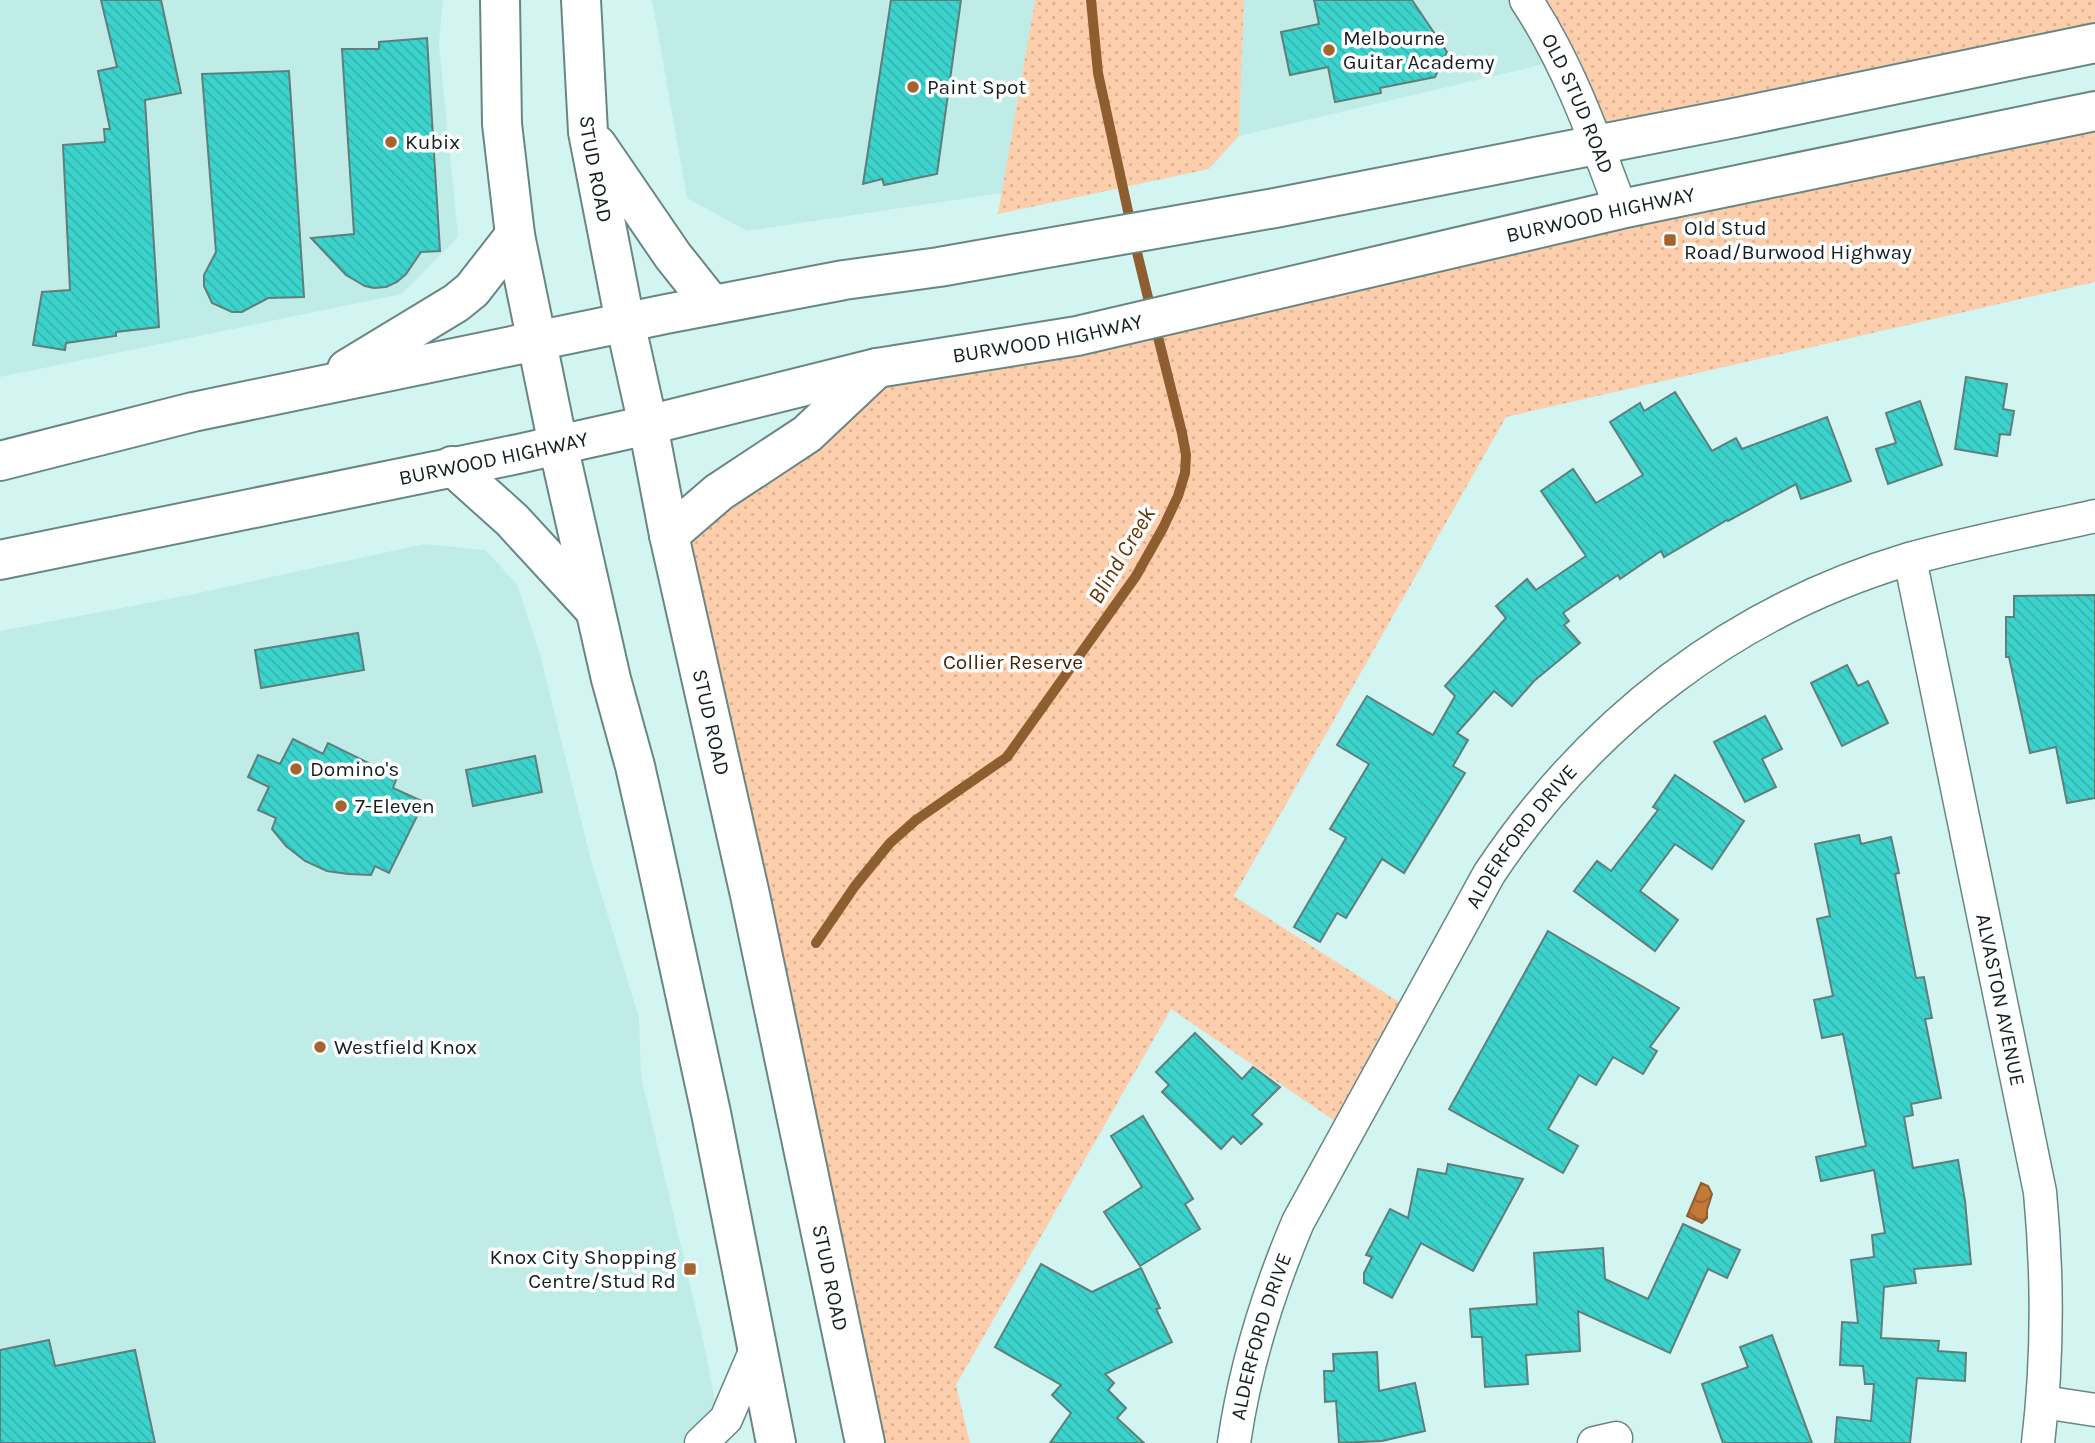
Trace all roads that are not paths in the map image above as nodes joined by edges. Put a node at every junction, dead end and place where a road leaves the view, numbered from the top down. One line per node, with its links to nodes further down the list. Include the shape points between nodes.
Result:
1 (500, 0): 9 (main road, via 502,124)
2 (581, 0): 6 (main road, STUD ROAD)
3 (1526, 0): 7 (street, OLD STUD ROAD, via 1565,66)
4 (2095, 43): 7 (main road)
5 (2095, 111): 8 (main road, BURWOOD HIGHWAY)
6 (588, 132): 10 (main road); 11 (main road, STUD ROAD)
7 (1597, 144): 8 (street, OLD STUD ROAD); 10 (main road, via 1275,208)
8 (1621, 209): 13 (main road, BURWOOD HIGHWAY, via 1049,341)
9 (515, 235): 12 (main road); 14 (main road, via 472,290 456,303)
10 (712, 305): 11 (main road)
11 (625, 323): 12 (main road); 15 (main road, STUD ROAD)
12 (536, 342): 14 (main road); 16 (main road)
13 (877, 368): 15 (main road, BURWOOD HIGHWAY); 20 (main road, via 807,433 719,492)
14 (321, 385): 17 (main road)
15 (648, 425): 16 (main road, BURWOOD HIGHWAY); 20 (main road, STUD ROAD)
16 (558, 445): 18 (main road, BURWOOD HIGHWAY); 23 (main road)
17 (0, 461)
18 (452, 466): 22 (main road, BURWOOD HIGHWAY); 23 (main road, via 512,520)
19 (2095, 516): 21 (street, ALDERFORD DRIVE)
20 (668, 535): 29 (main road, STUD ROAD, via 756,922)
21 (1910, 559): 25 (street, ALVASTON AVENUE, via 2039,1192 2046,1255); 30 (street, ALDERFORD DRIVE, via 1833,586 1698,658 1612,727 1510,841 1298,1222 1257,1332)
22 (0, 560)
23 (595, 609): 24 (main road, via 652,841)
24 (757, 1347): 27 (street, via 726,1419); 28 (main road)
25 (2043, 1402): 26 (street); 31 (street, ALVASTON AVENUE)
26 (2095, 1410)
27 (701, 1443)
28 (776, 1443)
29 (864, 1443)
30 (1234, 1443)
31 (2038, 1443)

